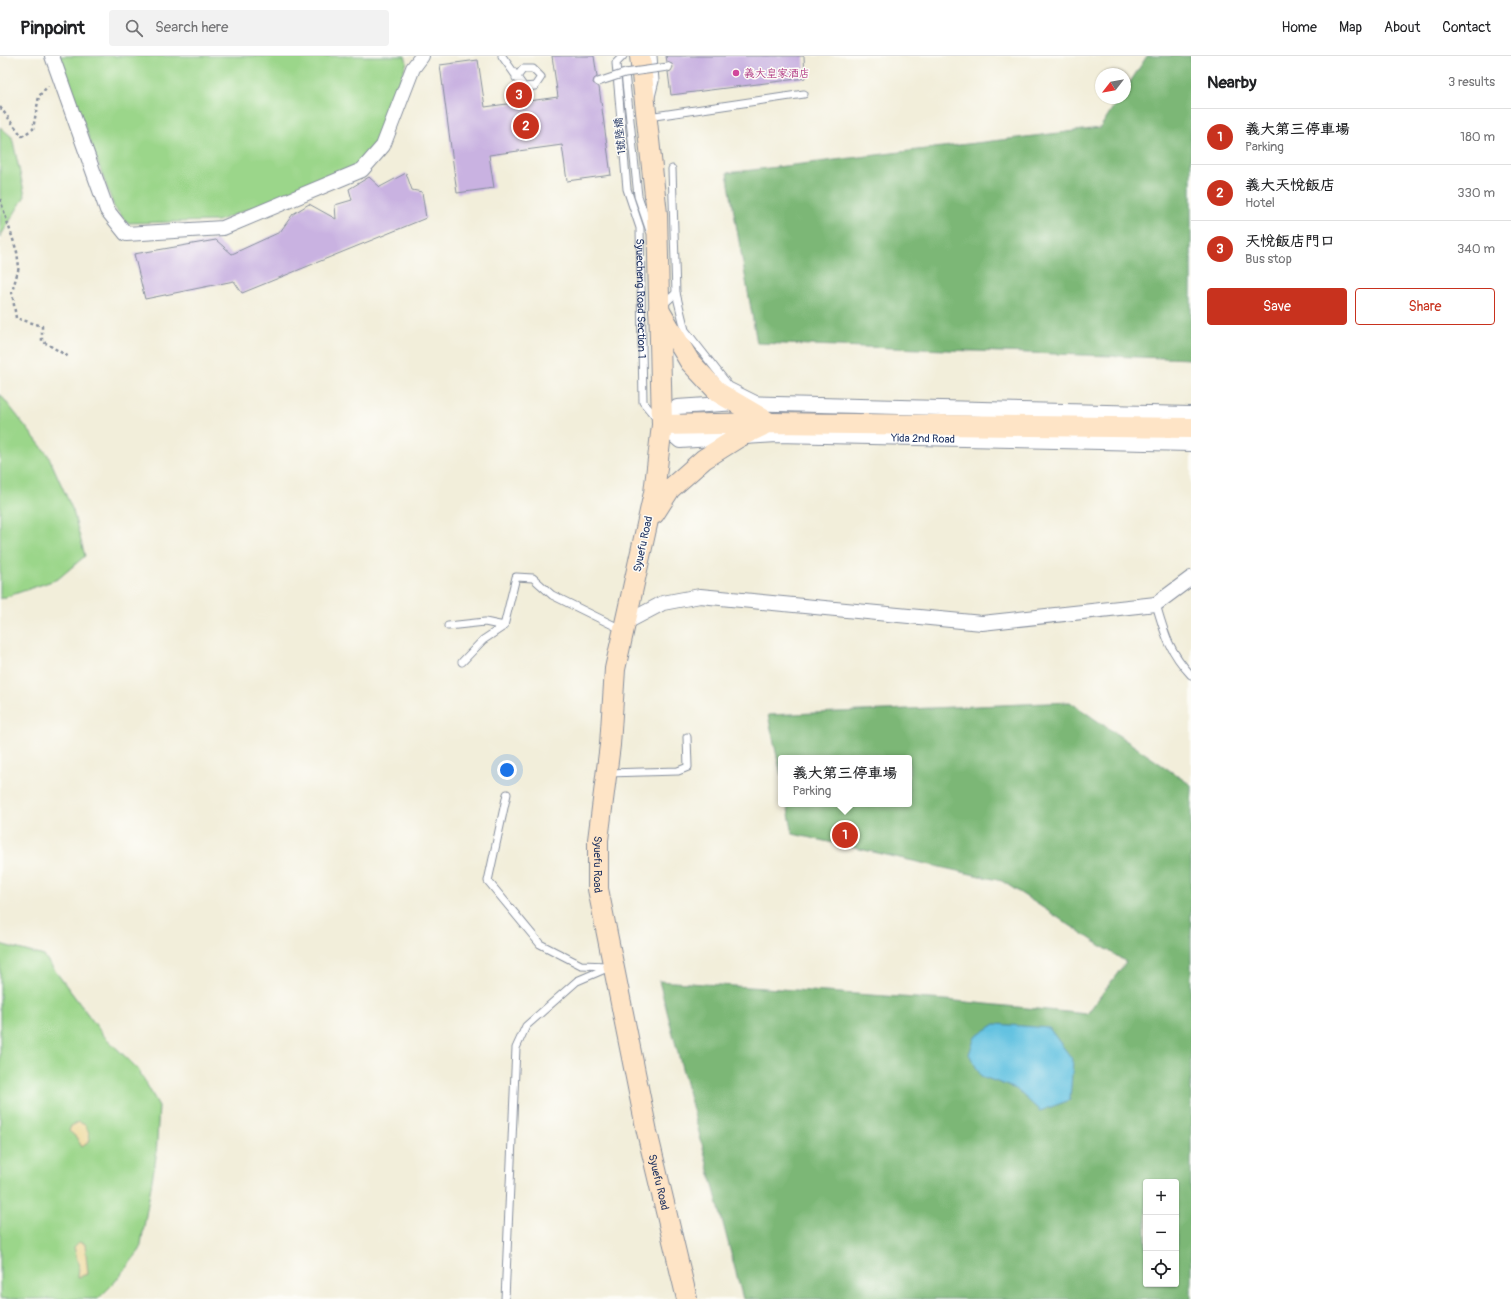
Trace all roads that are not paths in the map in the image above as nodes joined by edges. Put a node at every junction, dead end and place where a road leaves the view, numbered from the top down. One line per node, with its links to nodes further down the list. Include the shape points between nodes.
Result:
1 (52, 56): 2 (street, via 107,210 126,234 223,228 362,170 383,146 413,68)
2 (422, 56)
3 (502, 56): 9 (lane)
4 (623, 56): 20 (lane, Syuecheng Road Section 1, via 616,63 627,189 640,228 643,402)
5 (640, 56): 12 (main road, Syuecheng Road Section 1)
6 (653, 56): 12 (lane, via 655,81)
7 (668, 67): 8 (lane, bridge)
8 (625, 73): 10 (lane, bridge); 14 (lane, 1號陸橋, via 638,196)
9 (516, 78)
10 (598, 82)
11 (804, 94): 12 (lane)
12 (647, 118): 14 (main road, Syuecheng Road Section 1, via 657,214)
13 (672, 169): 15 (lane)
14 (657, 252): 16 (main road, Syuecheng Road Section 1)
15 (676, 293): 16 (lane, Syuecheng Road Section 1); 18 (lane, Yida 2nd Road, via 685,330 729,386)
16 (658, 309): 17 (main road, via 690,362 719,393); 20 (main road, Syuecheng Road Section 1)
17 (737, 403): 18 (main road); 20 (street, via 677,407)
18 (768, 414): 19 (street, Yida 2nd Road); 20 (main road, Yida 2nd Road); 21 (main road, Yida 2nd Road); 22 (main road)
19 (1191, 414)
20 (662, 425): 22 (street, Yida 2nd Road, via 680,441); 24 (main road, Syuefu Road, via 654,493)
21 (1191, 428)
22 (739, 437): 23 (street, Yida 2nd Road, via 777,435); 24 (main road, via 704,459 670,489)
23 (1191, 444)
24 (647, 524): 29 (main road, Syuefu Road)
25 (1191, 578): 26 (street)
26 (1156, 604): 29 (street, via 982,623 700,596 663,603); 31 (lane, via 1166,638)
27 (448, 626): 28 (lane, via 485,622)
28 (504, 626): 29 (lane, via 516,577 533,578 552,595); 30 (lane, via 483,640)
29 (624, 626): 33 (main road, Syuefu Road, via 615,669)
30 (462, 662)
31 (1191, 675)
32 (687, 736): 33 (lane, via 688,767 678,771)
33 (607, 773): 35 (main road, Syuefu Road, via 598,840 598,889)
34 (507, 794): 35 (lane, via 488,881 540,944 581,965)
35 (612, 966): 36 (lane, via 577,981 526,1026 516,1048); 37 (main road, Syuefu Road, via 647,1132)
36 (505, 1299)
37 (687, 1299)

